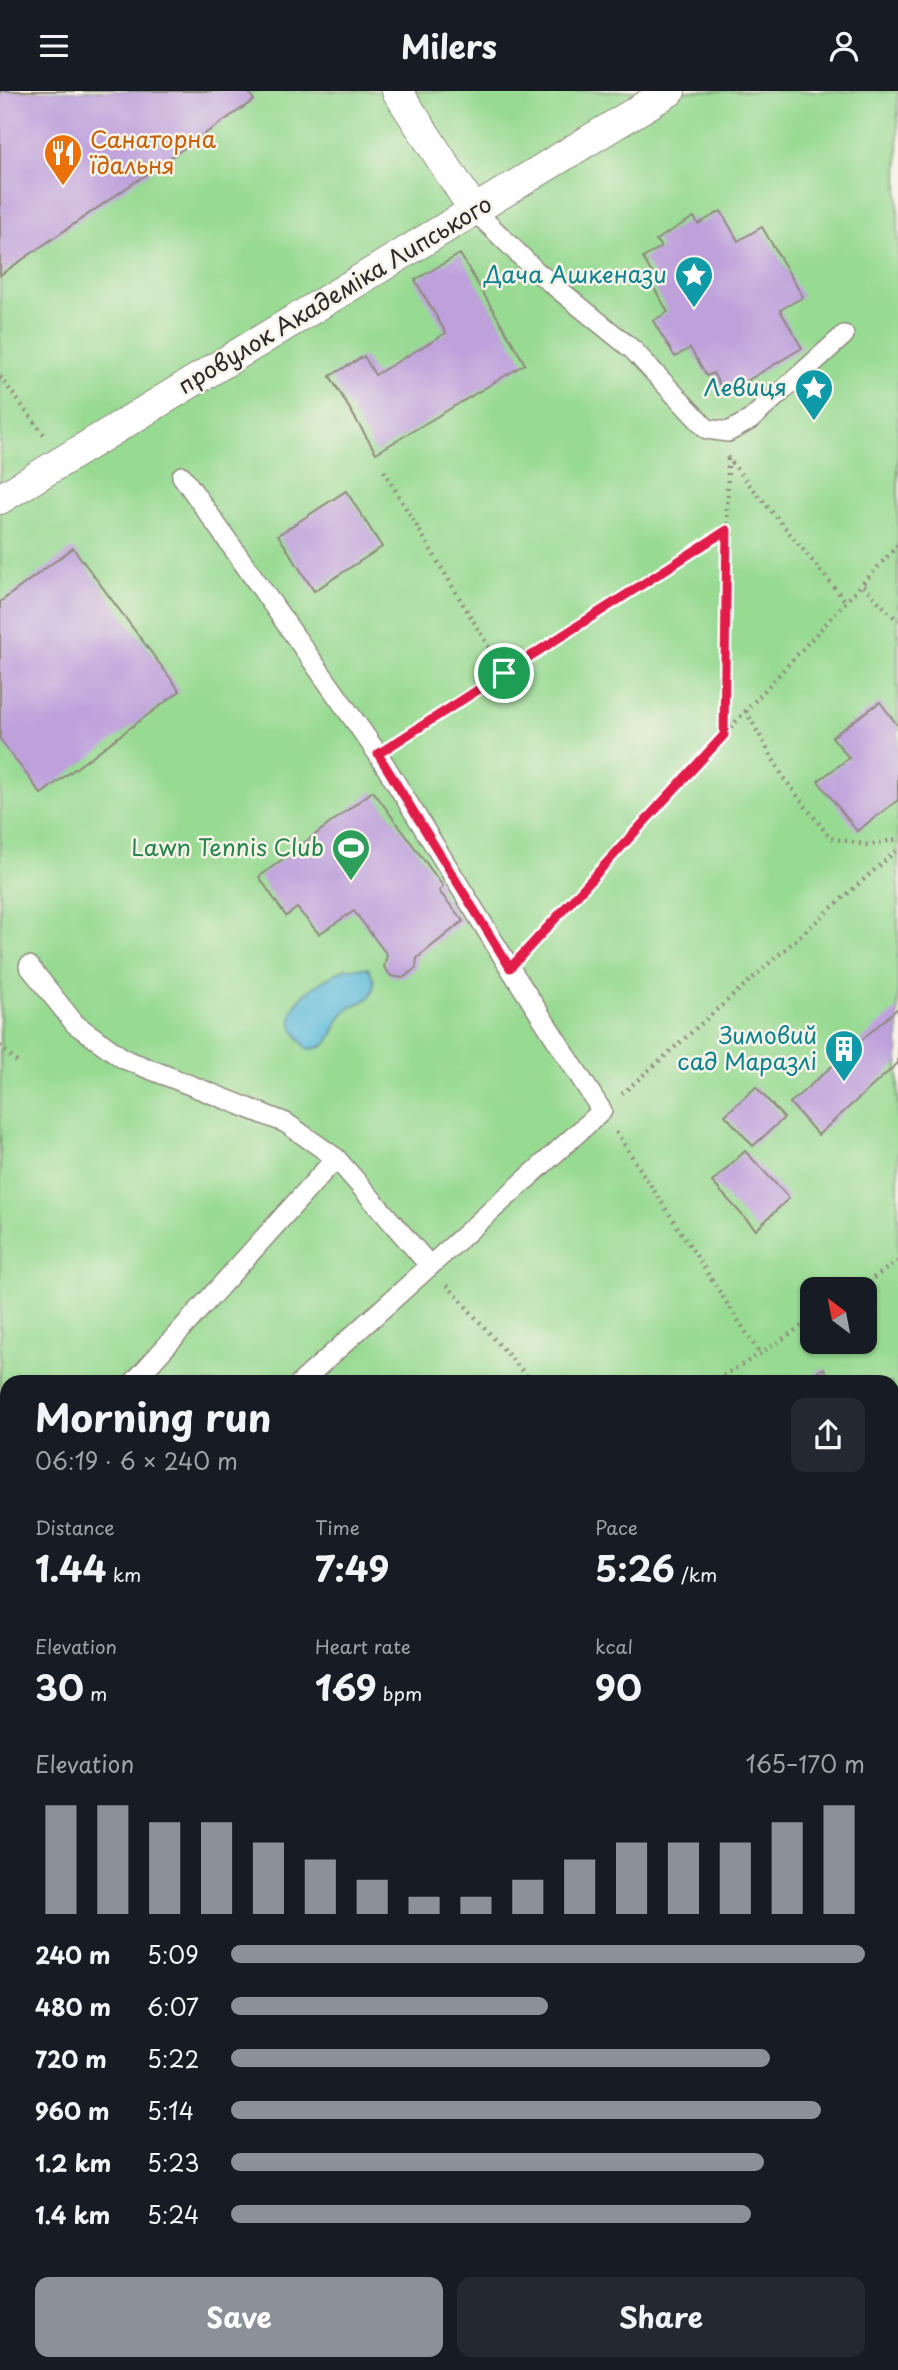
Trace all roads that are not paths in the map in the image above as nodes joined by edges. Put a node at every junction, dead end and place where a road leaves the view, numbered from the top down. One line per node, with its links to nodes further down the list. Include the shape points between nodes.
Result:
1 (397, 91): 3 (street)
2 (670, 91): 3 (street, провулок Академіка Липського)
3 (474, 210): 4 (lane, via 536,271 633,350 707,429 728,432 750,420); 6 (street, провулок Академіка Липського)
4 (844, 335)
5 (182, 476): 9 (lane, via 378,754 602,1111)
6 (0, 499)
7 (29, 966): 8 (lane, via 75,1024 124,1059 286,1123)
8 (336, 1158): 9 (lane); 10 (lane)
9 (430, 1266): 11 (lane)
10 (140, 1375)
11 (309, 1375)

